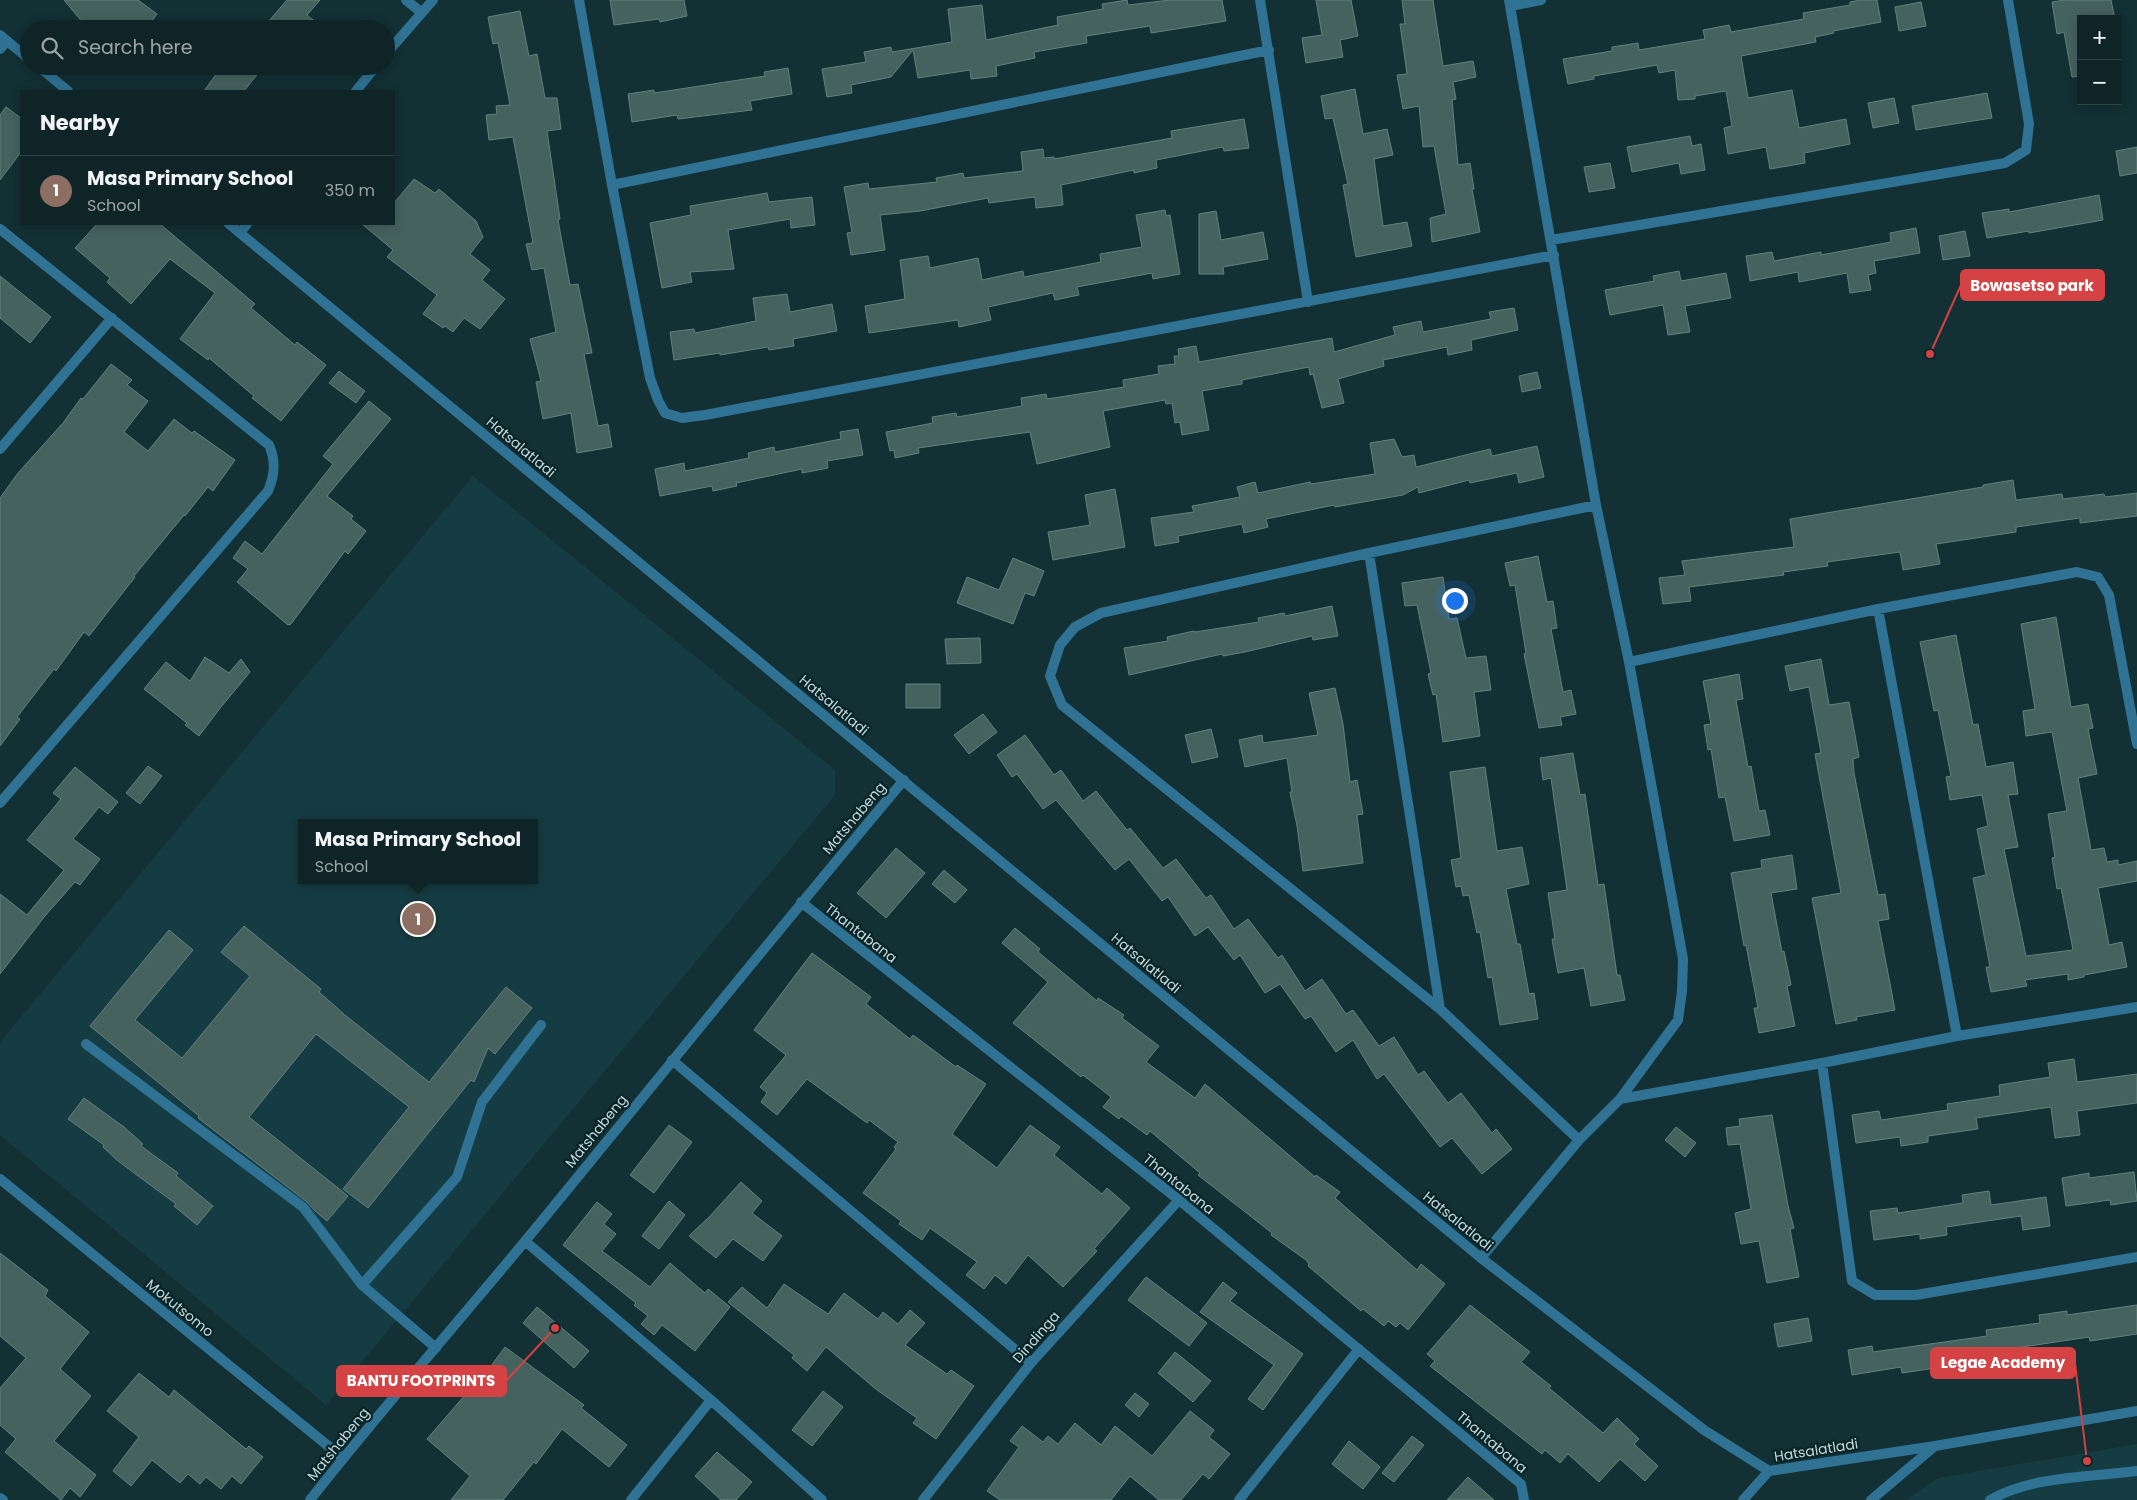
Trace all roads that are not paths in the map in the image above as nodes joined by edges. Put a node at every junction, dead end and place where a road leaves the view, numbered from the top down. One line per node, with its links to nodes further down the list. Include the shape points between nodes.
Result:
1 (406, 0): 8 (street)
2 (433, 0): 8 (street)
3 (578, 0): 17 (street)
4 (1260, 0): 11 (street)
5 (1541, 0): 7 (street)
6 (2008, 0): 22 (street, via 2029,124 2026,150 2005,163)
7 (1510, 3): 22 (street)
8 (421, 12): 10 (street)
9 (2, 42): 12 (street)
10 (395, 43)
11 (1269, 50): 17 (street); 24 (street)
12 (20, 53)
13 (49, 75): 15 (street)
14 (369, 75): 16 (street)
15 (67, 90)
16 (357, 90)
17 (612, 185): 24 (street, via 650,378 665,413 682,418)
18 (230, 225): 21 (street, Hatsalatladi)
19 (246, 225): 21 (street)
20 (0, 229): 25 (street)
21 (240, 233): 32 (street, Hatsalatladi)
22 (1551, 240): 23 (street)
23 (1554, 255): 24 (street); 27 (street)
24 (1308, 302)
25 (112, 318): 26 (street); 33 (street, via 269,445 273,455 273,478 268,491)
26 (0, 449)
27 (1596, 506): 28 (street); 30 (street)
28 (1368, 553): 36 (street); 36 (street, via 1101,613 1076,627 1060,646 1050,676 1062,705)
29 (1878, 609): 30 (street); 31 (street, via 2077,572 2098,577 2110,595); 38 (street)
30 (1629, 662): 42 (street, via 1683,959 1678,1020)
31 (2137, 744)
32 (904, 780): 34 (street, Matshabeng); 48 (street, Hatsalatladi)
33 (0, 802)
34 (801, 902): 40 (street, Matshabeng); 45 (street, Thantabana)
35 (2137, 1007): 38 (street)
36 (1440, 1009): 43 (street)
37 (541, 1025): 49 (street, via 482,1102 457,1177)
38 (1958, 1036): 41 (street)
39 (86, 1044): 49 (street, via 303,1207)
40 (672, 1060): 46 (street, Matshabeng); 52 (street)
41 (1822, 1063): 42 (street); 47 (street, via 1852,1281 1875,1295 1916,1295)
42 (1620, 1099): 43 (street)
43 (1579, 1140): 48 (street)
44 (0, 1179): 56 (street, Mokutsomo)
45 (1179, 1200): 51 (street, Thantabana); 52 (street, Dindinga)
46 (525, 1241): 50 (street, Matshabeng); 53 (street)
47 (2137, 1257)
48 (1481, 1258): 57 (street, Hatsalatladi, via 1704,1430)
49 (362, 1285): 50 (street)
50 (436, 1348): 56 (street, Matshabeng)
51 (1360, 1349): 63 (street); 64 (street, Thantabana, via 1521,1484)
52 (1031, 1363): 62 (street, Dindinga)
53 (711, 1400): 60 (street); 61 (street)
54 (2137, 1411): 55 (street, Hatsalatladi)
55 (1935, 1446): 57 (street, Hatsalatladi); 66 (street)
56 (343, 1458): 59 (street, Matshabeng)
57 (1769, 1471): 65 (street)
58 (2137, 1471): 67 (street, via 2031,1484 2007,1490)
59 (310, 1500)
60 (631, 1500)
61 (822, 1500)
62 (923, 1500)
63 (1239, 1500)
64 (1524, 1500)
65 (1744, 1500)
66 (1871, 1500)
67 (1990, 1500)

